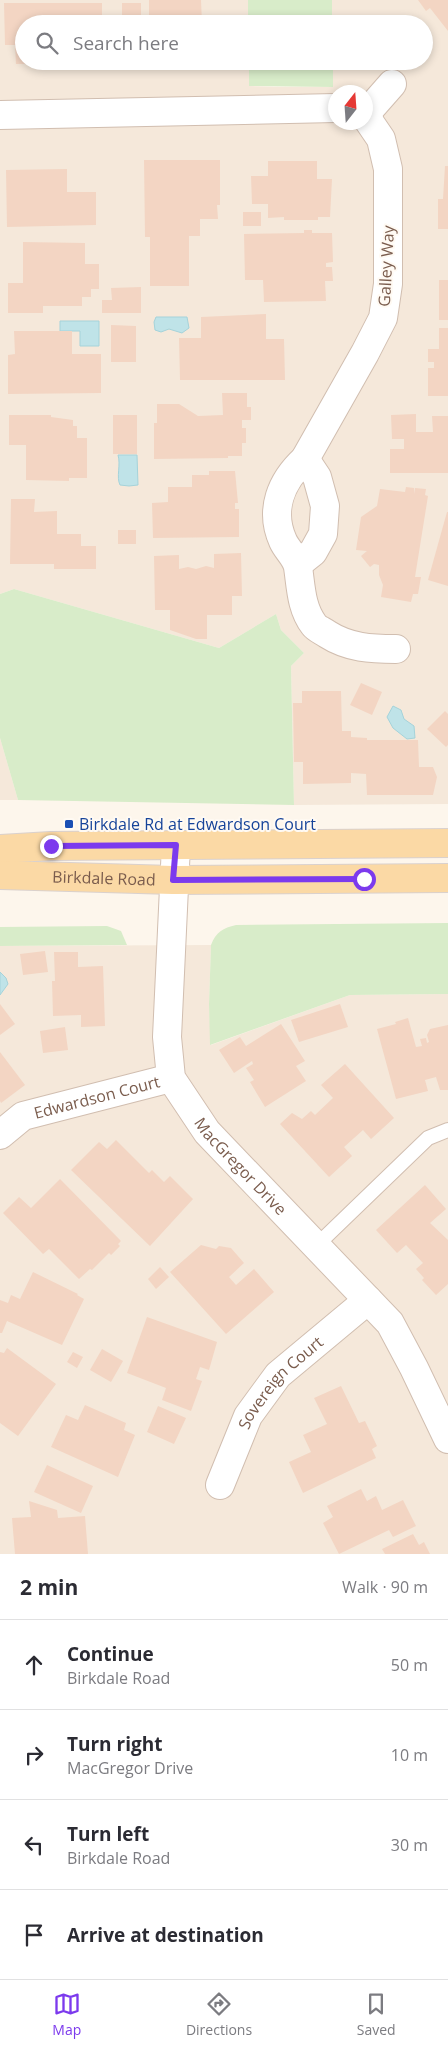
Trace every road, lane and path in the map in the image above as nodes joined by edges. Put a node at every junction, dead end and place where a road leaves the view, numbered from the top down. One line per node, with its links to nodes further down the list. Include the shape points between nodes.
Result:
1 (392, 84): 2 (street, Galley Way)
2 (373, 105)
3 (328, 108): 4 (street)
4 (0, 115)
5 (373, 126): 6 (street, Galley Way, via 381,139 388,169 388,284 383,318)
6 (305, 459): 7 (street, Galley Way, via 293,470 281,492 276,521 283,542); 7 (street, via 317,477 325,506 323,534 313,552)
7 (298, 564): 8 (street, Galley Way, via 301,596 315,626 339,641 366,648)
8 (396, 649)
9 (448, 843): 10 (main road, Birkdale Road)
10 (176, 845): 11 (main road, Birkdale Road); 14 (street, MacGregor Drive)
11 (0, 849)
12 (0, 875): 14 (main road, Birkdale Road)
13 (448, 878): 14 (main road, Birkdale Road)
14 (173, 880): 15 (street, MacGregor Drive, via 168,1036)
15 (171, 1078): 17 (street, Edwardson Court, via 23,1116); 18 (street, MacGregor Drive, via 207,1132)
16 (448, 1130): 18 (lane, via 428,1138)
17 (0, 1136)
18 (316, 1245): 19 (street, MacGregor Drive)
19 (368, 1300): 20 (street, MacGregor Drive, via 390,1323); 21 (street, Sovereign Court, via 278,1375 248,1416)
20 (448, 1439)
21 (220, 1485)

